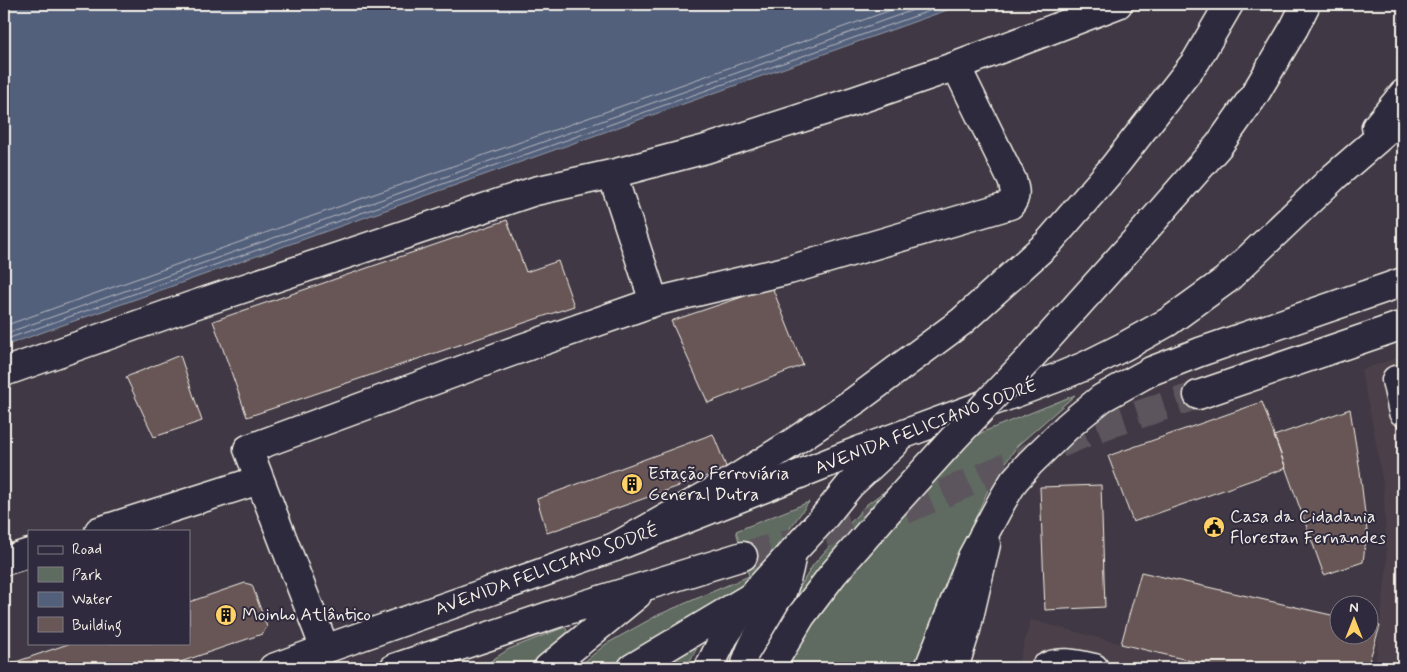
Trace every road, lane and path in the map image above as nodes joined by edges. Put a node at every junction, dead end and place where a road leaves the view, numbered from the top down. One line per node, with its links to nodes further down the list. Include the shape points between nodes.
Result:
1 (1118, 4): 4 (main road)
2 (1229, 4): 20 (main road, via 1196,62 1112,169 1048,243 961,322 789,445)
3 (1306, 4): 34 (main road, bridge, via 1255,94 1219,144 833,574 800,616)
4 (956, 66): 7 (main road, via 706,149); 10 (main road, via 1012,180 1016,191 1010,205 789,270)
5 (1403, 94): 8 (main road)
6 (1403, 117): 8 (main road, AVENIDA FELICIANO SODRÉ)
7 (612, 174): 10 (main road); 12 (main road, via 535,191)
8 (1335, 176): 16 (main road, AVENIDA FELICIANO SODRÉ, via 1226,280 1168,322 1086,366)
9 (1403, 282): 18 (main road, via 1200,352 1151,371 1102,398 1067,427 1014,481)
10 (654, 302): 17 (main road, via 248,449)
11 (1403, 325): 14 (main road)
12 (4, 372)
13 (1396, 380): 15 (main road)
14 (1198, 395)
15 (1403, 412)
16 (904, 434): 20 (main road, AVENIDA FELICIANO SODRÉ); 21 (main road, via 850,485)
17 (259, 480): 19 (main road); 27 (main road)
18 (992, 522): 35 (main road, via 972,556); 36 (main road)
19 (102, 530)
20 (615, 547): 27 (main road, AVENIDA FELICIANO SODRÉ)
21 (792, 552): 26 (main road); 33 (main road, via 784,588 748,655)
22 (28, 553): 24 (main road)
23 (744, 556): 25 (main road)
24 (4, 561)
25 (649, 585): 29 (main road); 30 (main road)
26 (751, 597): 31 (main road); 32 (main road, via 724,637)
27 (325, 649): 28 (main road, AVENIDA FELICIANO SODRÉ)
28 (273, 668)
29 (394, 668)
30 (548, 668)
31 (632, 668)
32 (709, 668)
33 (745, 668)
34 (770, 668)
35 (928, 668)
36 (954, 668)
37 (1045, 668): 38 (main road, via 1061,663)
38 (1094, 668)

